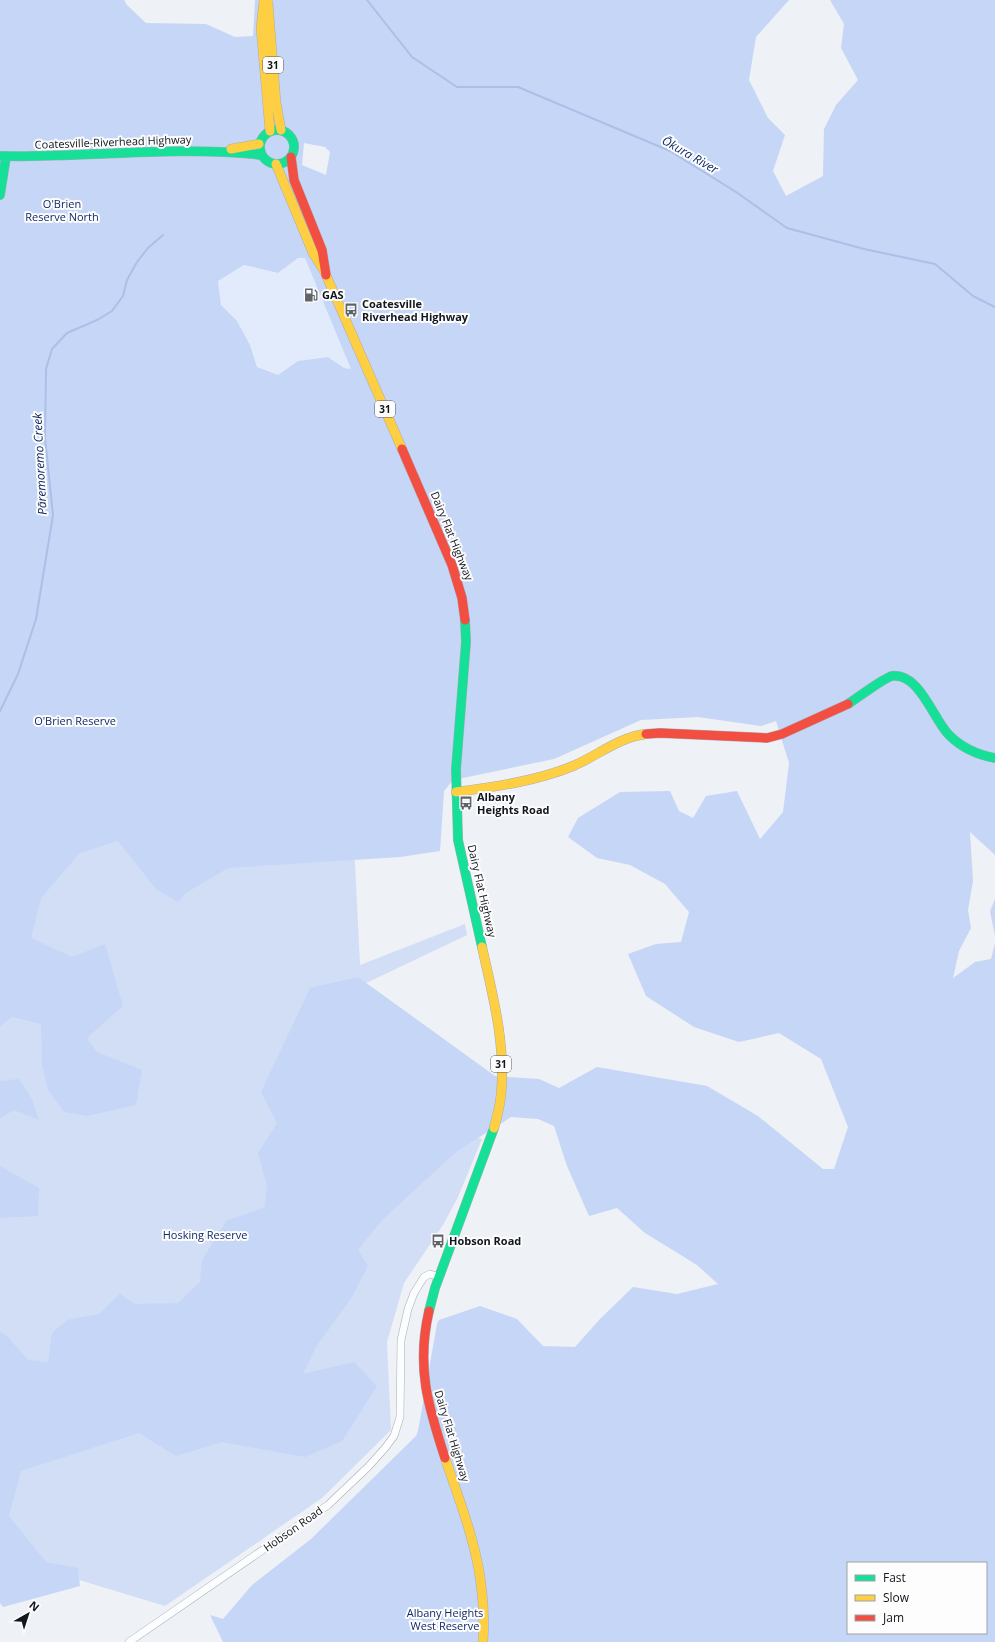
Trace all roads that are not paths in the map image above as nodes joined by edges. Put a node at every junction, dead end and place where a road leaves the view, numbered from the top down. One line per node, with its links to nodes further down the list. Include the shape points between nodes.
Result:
1 (264, 0): 4 (main road, via 261,28)
2 (268, 0): 3 (main road, 31, via 276,103)
3 (281, 130): 4 (main road); 9 (main road, via 294,141)
4 (270, 131): 5 (main road)
5 (259, 144): 6 (main road, Coatesville-Riverhead Highway); 7 (main road)
6 (228, 151): 7 (main road, Coatesville-Riverhead Highway); 8 (main road, Coatesville-Riverhead Highway)
7 (262, 155): 10 (main road, via 270,163)
8 (3, 157): 11 (main road)
9 (291, 158): 10 (main road); 12 (main road, Dairy Flat Highway / 31, via 294,180 325,258)
10 (276, 164): 12 (main road, via 313,253)
11 (0, 195)
12 (325, 272): 14 (main road, Dairy Flat Highway / 31, via 452,564 462,598 466,617 466,642)
13 (995, 758): 14 (main road, via 970,751 954,741 939,724 913,682 900,676 891,676 842,708 782,734 760,738 666,733 641,735 620,742 573,766 543,776)
14 (456, 792): 15 (main road, Dairy Flat Highway / 31, via 458,840 497,1014 501,1050 501,1095 494,1130)
15 (440, 1277): 16 (street, Hobson Road, via 428,1274 424,1277 408,1309 401,1340 400,1417 394,1436 385,1448 328,1504); 17 (main road, Dairy Flat Highway / 31, via 426,1322 423,1347 424,1377 430,1412 479,1564 484,1606)
16 (128, 1642)
17 (483, 1642)

